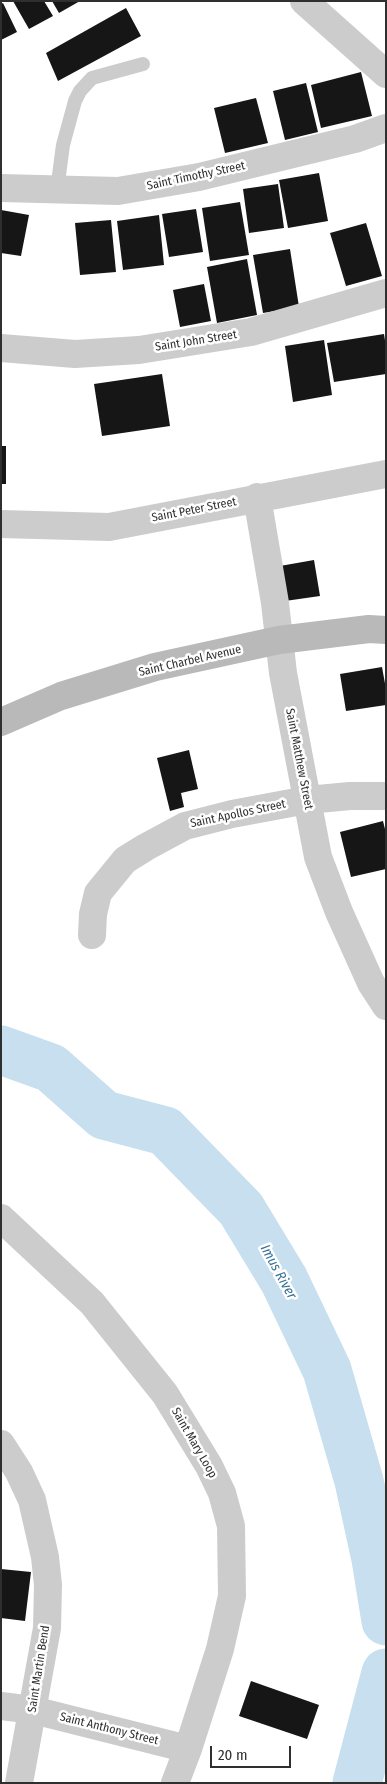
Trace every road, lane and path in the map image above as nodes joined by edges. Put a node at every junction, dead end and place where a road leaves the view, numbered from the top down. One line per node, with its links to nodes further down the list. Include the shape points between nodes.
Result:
1 (304, 1): 3 (street)
2 (143, 64): 6 (lane, via 92,78 80,91 63,145)
3 (386, 74)
4 (386, 128): 6 (street, Saint Timothy Street, via 355,139 199,177 118,191)
5 (1, 188): 6 (street, Saint Timothy Street)
6 (57, 190)
7 (386, 293): 8 (street, Saint John Street, via 251,332 139,350 76,354)
8 (1, 348)
9 (386, 474): 10 (street, Saint Peter Street)
10 (257, 497): 11 (street, Saint Peter Street, via 109,527); 13 (street, Saint Matthew Street)
11 (1, 524)
12 (386, 630): 13 (street, Saint Charbel Avenue, via 369,629)
13 (279, 640): 14 (street, Saint Charbel Avenue, via 155,667 61,696); 16 (street, Saint Matthew Street, via 282,673)
14 (1, 722)
15 (386, 796): 16 (street, Saint Apollos Street)
16 (307, 800): 17 (street, Saint Apollos Street, via 185,826 125,860 98,893); 18 (street, Saint Matthew Street, via 318,857 339,912 371,984)
17 (92, 935)
18 (386, 1006)
19 (1, 1218): 23 (street, Saint Mary Loop, via 92,1303 165,1394 222,1493 231,1526 232,1596 220,1648)
20 (1, 1444): 22 (street, Saint Martin Bend, via 32,1500 45,1557 47,1628)
21 (1, 1706): 22 (street, Saint Anthony Street)
22 (33, 1710): 23 (street, Saint Anthony Street); 24 (street, Saint Martin Bend)
23 (188, 1749): 25 (street, Saint Mary Loop)
24 (19, 1783)
25 (175, 1783)

